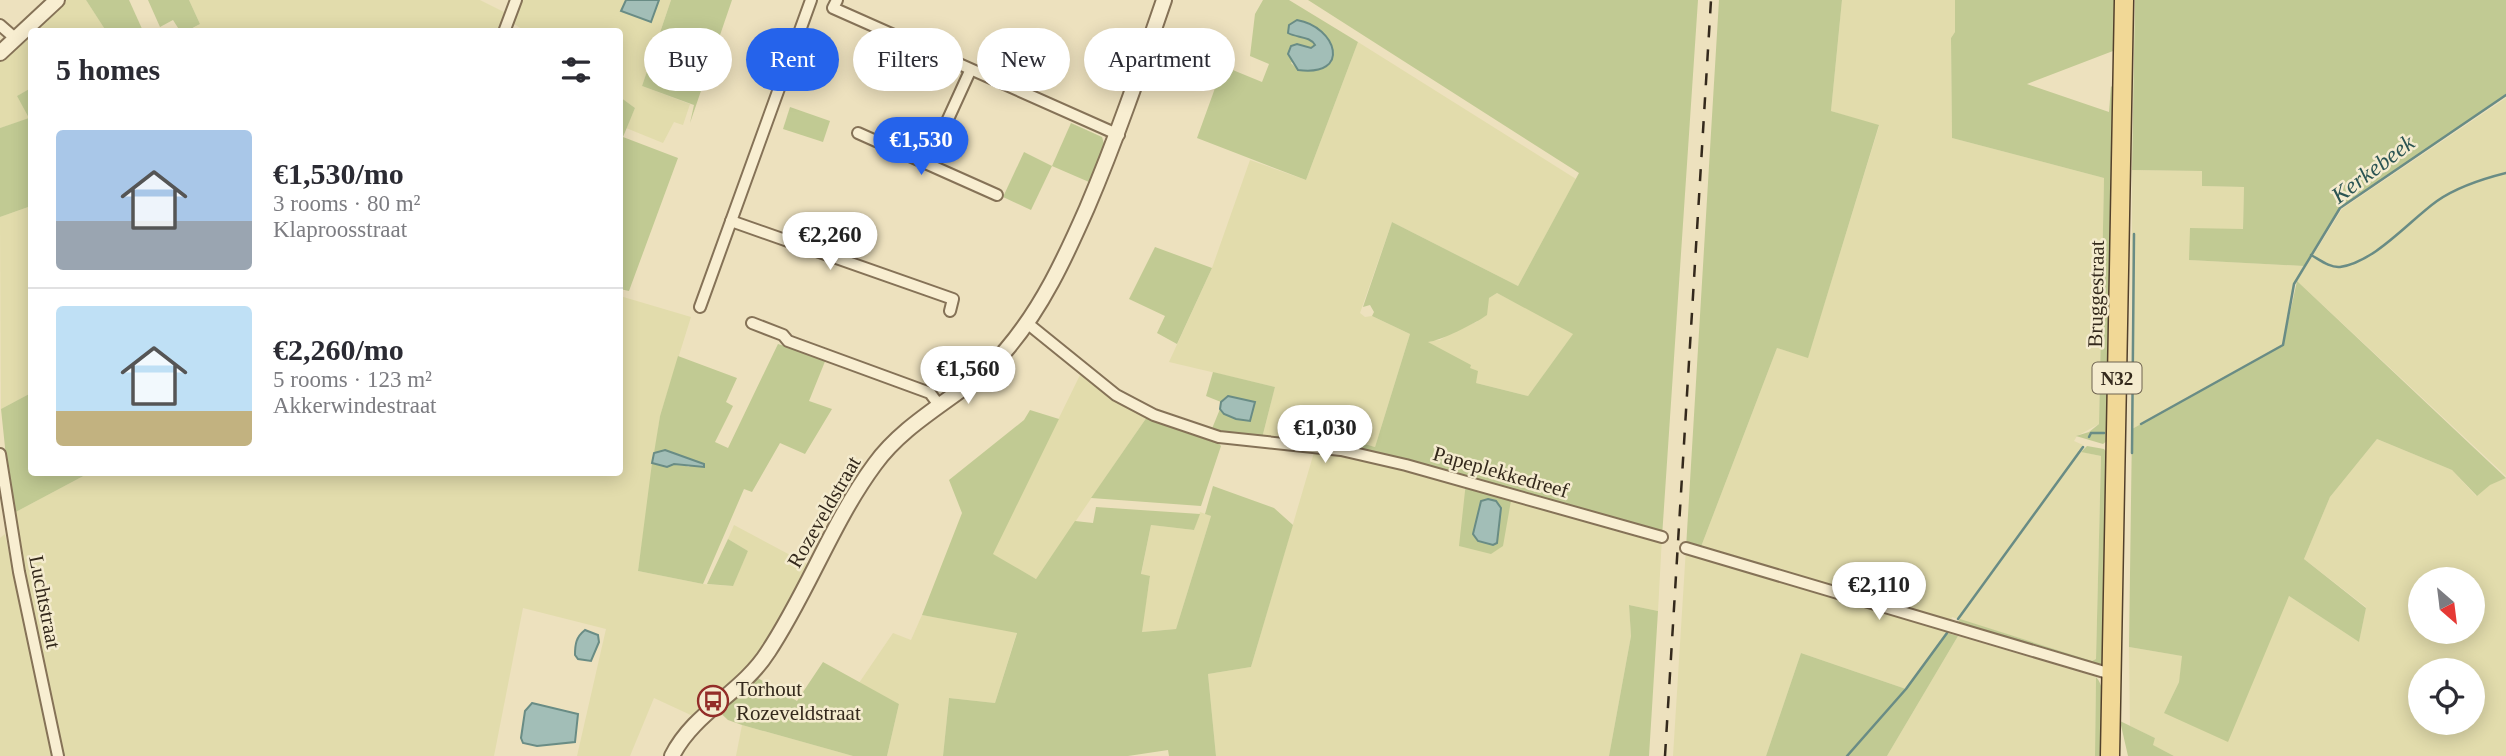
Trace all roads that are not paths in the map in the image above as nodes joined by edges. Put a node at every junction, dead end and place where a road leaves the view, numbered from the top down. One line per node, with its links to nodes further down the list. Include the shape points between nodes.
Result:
1 (57, 0): 9 (street)
2 (516, 0): 8 (street)
3 (813, 0): 6 (street); 16 (street)
4 (1164, 0): 13 (street, Rozeveldstraat)
5 (2124, 0): 25 (main road, Bruggestraat / N32)
6 (835, 4): 11 (street)
7 (0, 24): 9 (street)
8 (506, 28)
9 (16, 38): 10 (street)
10 (0, 53)
11 (970, 71): 13 (street); 14 (street)
12 (858, 133): 14 (street)
13 (1119, 135): 20 (street, Rozeveldstraat, via 1077,231)
14 (928, 163): 15 (street)
15 (997, 195)
16 (730, 221): 17 (street); 18 (street, via 953,299)
17 (700, 307)
18 (950, 311)
19 (751, 323): 21 (street, via 930,393)
20 (1027, 323): 21 (street, Rozeveldstraat, via 990,366); 23 (street, Papeplekkedreef, via 1116,395 1154,415 1219,437 1341,450)
21 (939, 405): 27 (street, Rozeveldstraat, via 895,440 874,464 767,654 739,687 688,730)
22 (0, 454): 26 (street, Luchtstraat, via 19,572)
23 (1662, 537)
24 (1686, 548): 25 (street)
25 (2112, 674): 28 (main road, Bruggestraat / N32)
26 (58, 756)
27 (672, 756)
28 (2110, 756)

